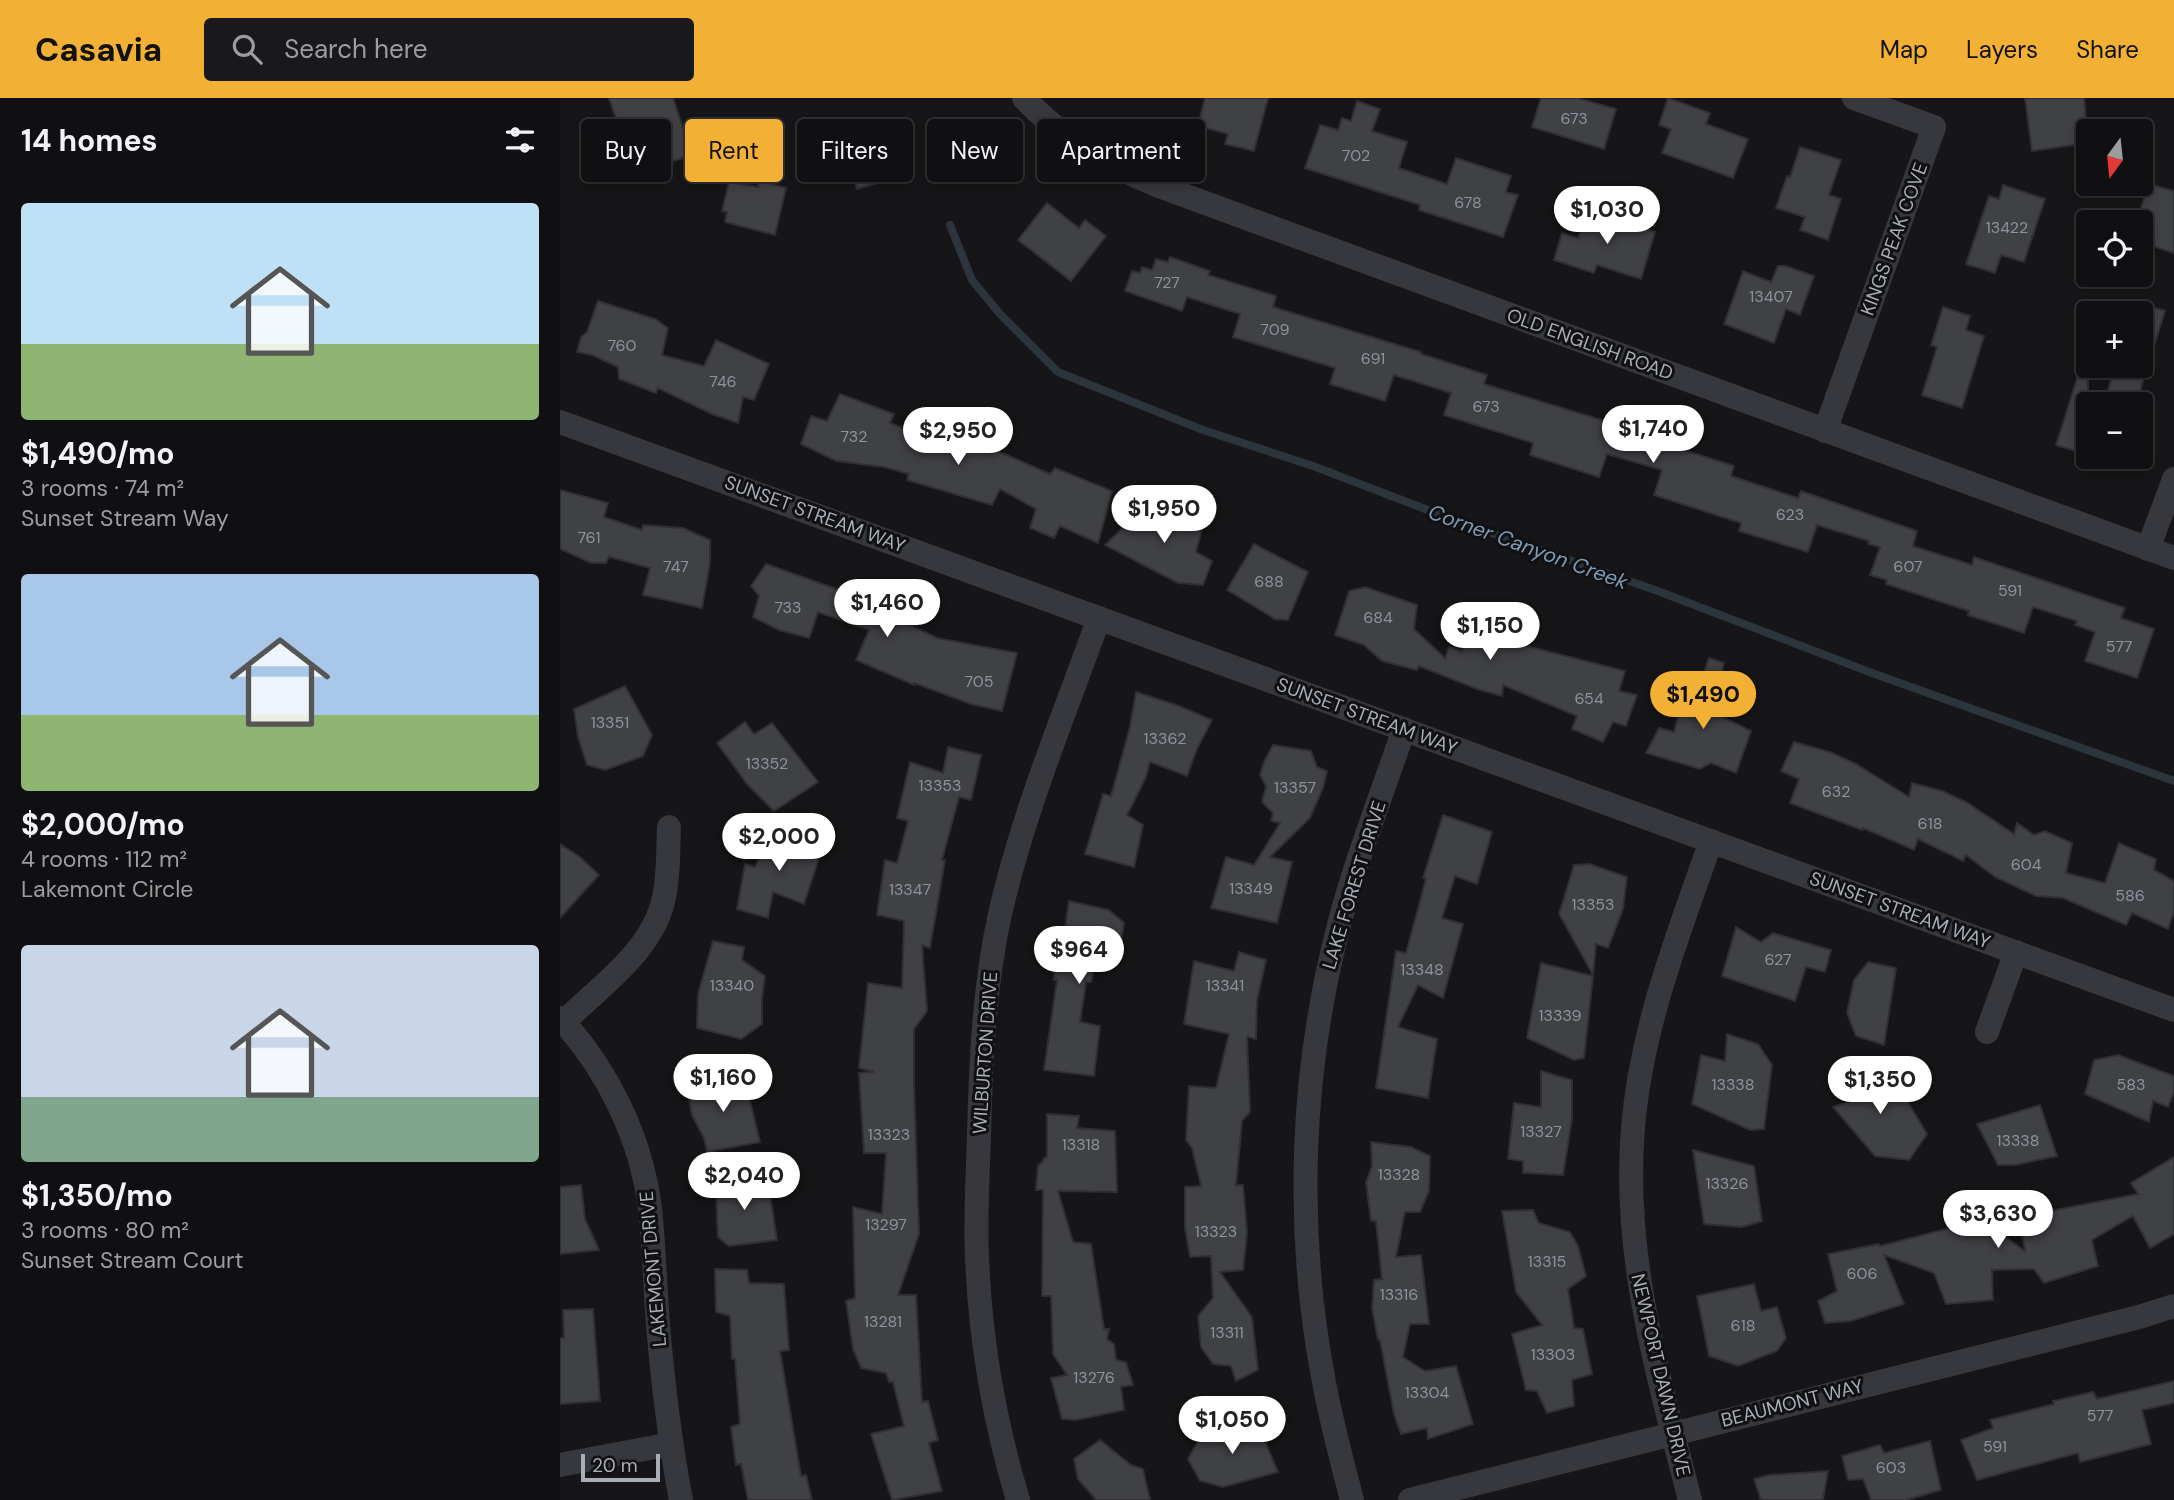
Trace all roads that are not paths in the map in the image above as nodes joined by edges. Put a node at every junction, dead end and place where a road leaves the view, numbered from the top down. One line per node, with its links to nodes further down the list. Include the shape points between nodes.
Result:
1 (1024, 98): 4 (street, OLD ENGLISH ROAD, via 1077,145 1141,179)
2 (1854, 98): 4 (street, KINGS PEAK COVE, via 1934,127)
3 (560, 422): 8 (street, SUNSET STREAM WAY)
4 (1825, 430): 6 (street, OLD ENGLISH ROAD)
5 (2174, 478): 6 (street)
6 (2148, 549): 7 (street, OLD ENGLISH ROAD)
7 (2174, 558)
8 (1099, 618): 9 (street, SUNSET STREAM WAY); 21 (street, WILBURTON DRIVE, via 1013,865 994,951 982,1046 976,1254 979,1300 992,1401)
9 (1404, 729): 11 (street, SUNSET STREAM WAY); 22 (street, LAKE FOREST DRIVE, via 1339,924 1315,1040 1308,1110 1305,1206 1314,1323)
10 (669, 827): 14 (street, via 664,900 646,940)
11 (1711, 841): 12 (street, SUNSET STREAM WAY); 17 (street, NEWPORT DAWN DRIVE, via 1659,991 1633,1128 1636,1262 1650,1345)
12 (2016, 952): 13 (street, SUNSET STREAM WAY); 15 (street)
13 (2174, 1010)
14 (562, 1020): 18 (street, LAKEMONT DRIVE, via 586,1049 621,1107 643,1172)
15 (1987, 1032)
16 (2174, 1306): 17 (street, BEAUMONT WAY)
17 (1673, 1432): 23 (street, BEAUMONT WAY); 24 (street, NEWPORT DAWN DRIVE)
18 (671, 1444): 19 (street); 20 (street, LAKEMONT DRIVE)
19 (560, 1465)
20 (681, 1500)
21 (1018, 1500)
22 (1352, 1500)
23 (1410, 1500)
24 (1690, 1500)

